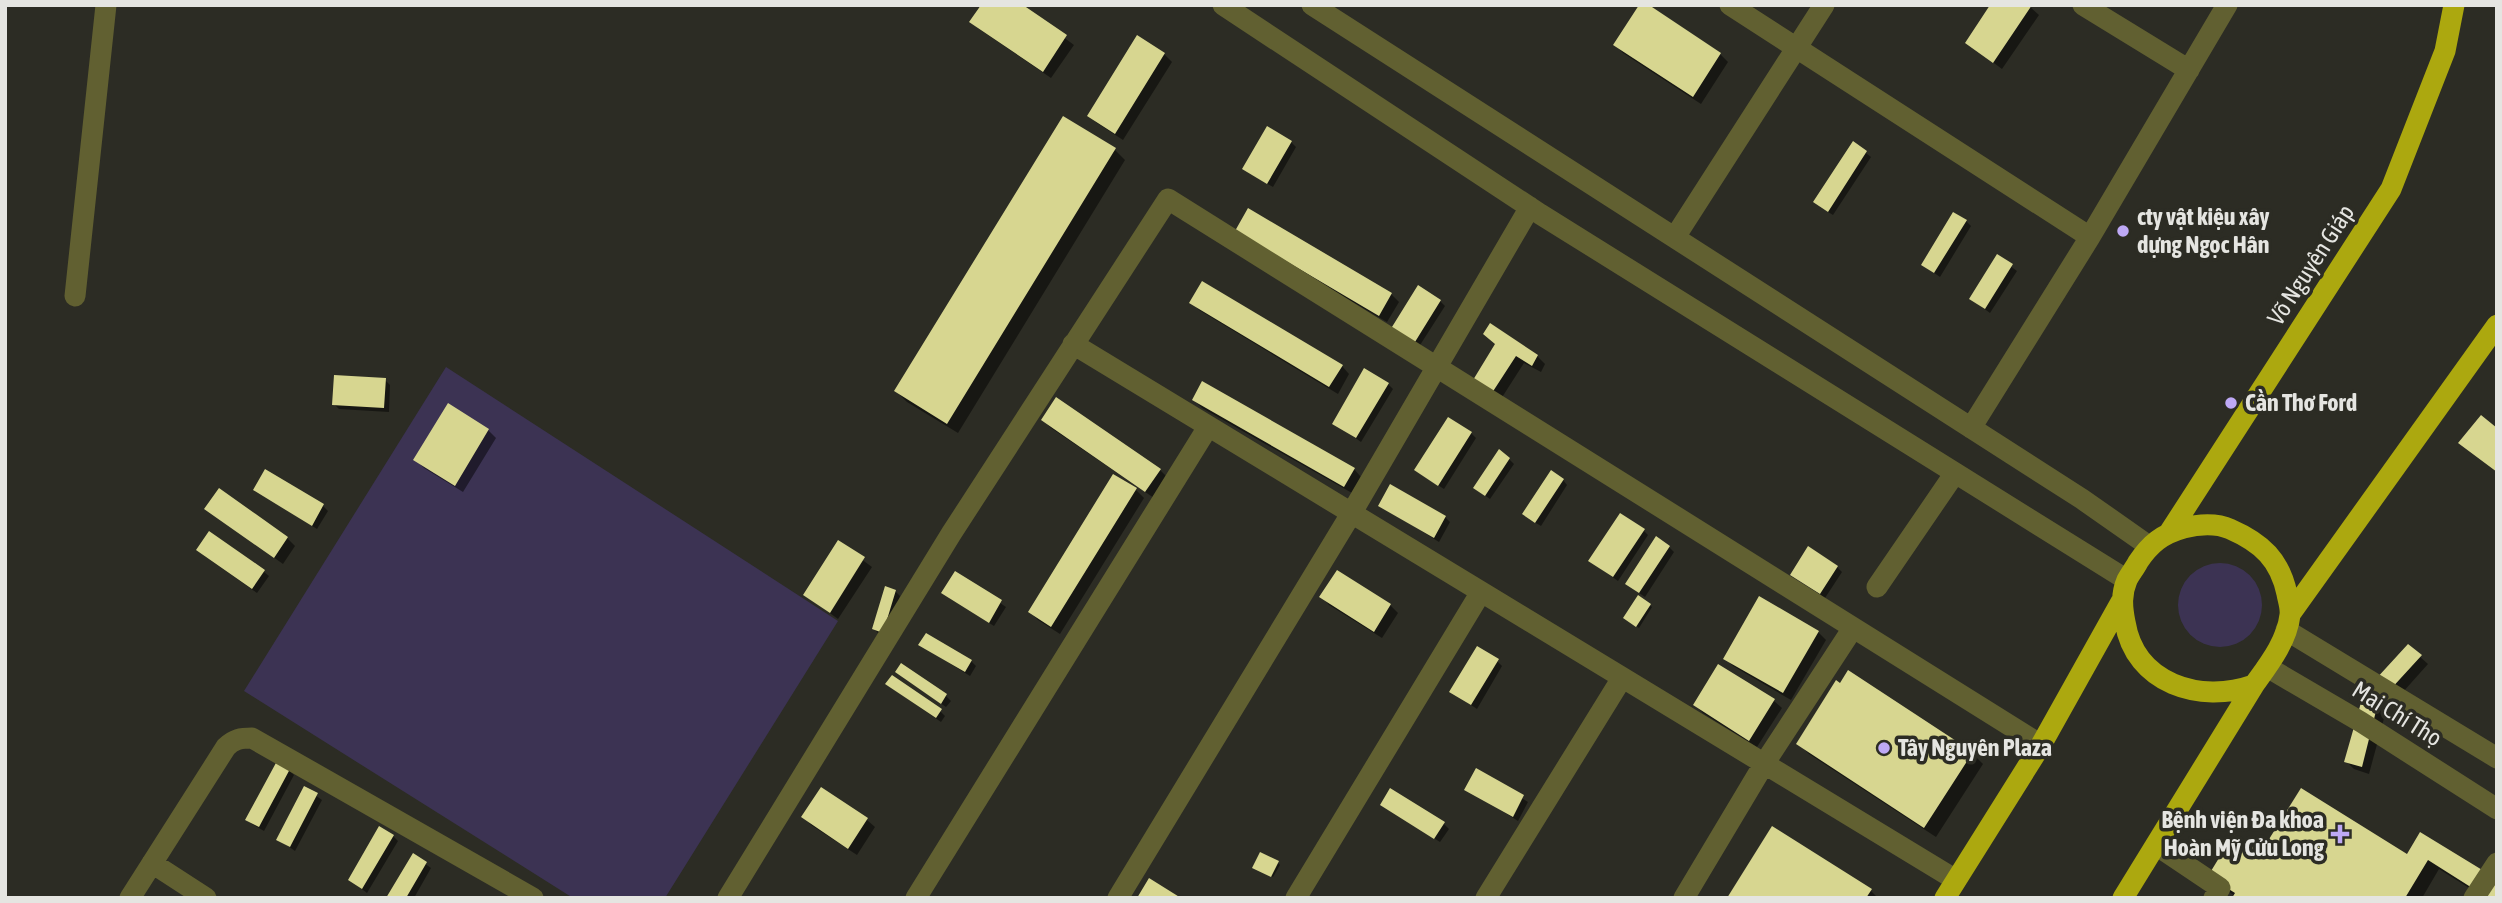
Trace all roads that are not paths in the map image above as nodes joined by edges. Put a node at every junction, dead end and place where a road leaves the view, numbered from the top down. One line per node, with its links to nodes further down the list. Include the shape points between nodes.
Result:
1 (106, 5): 14 (street)
2 (1223, 5): 11 (street)
3 (1312, 5): 12 (street)
4 (1730, 5): 9 (street)
5 (1824, 5): 9 (street)
6 (2083, 5): 10 (street)
7 (2227, 5): 10 (street)
8 (2454, 5): 22 (highway, Võ Nguyên Giáp, via 2445,51 2391,189)
9 (1797, 48): 12 (street); 13 (street)
10 (2189, 70): 13 (street)
11 (1530, 207): 17 (street); 20 (street)
12 (1675, 237): 19 (street)
13 (2090, 237): 19 (street)
14 (75, 296)
15 (2497, 325): 28 (highway)
16 (1073, 344): 17 (street, via 1168,199); 18 (street); 44 (street)
17 (1436, 367): 21 (street); 29 (street)
18 (1208, 427): 21 (street); 45 (street)
19 (1971, 428): 23 (street)
20 (1955, 473): 24 (street); 25 (street)
21 (1351, 514): 26 (street); 46 (street)
22 (2169, 533): 23 (highway); 28 (highway, via 2196,525 2225,527 2251,538 2284,578)
23 (2149, 546): 24 (highway)
24 (2127, 580): 27 (highway)
25 (1877, 587)
26 (1481, 592): 31 (street); 47 (street)
27 (2121, 602): 32 (highway, via 2126,632 2140,658 2161,678 2184,689 2210,692 2234,692); 33 (highway)
28 (2288, 622): 30 (highway); 34 (street, Mai Chí Thọ)
29 (1853, 628): 33 (street); 35 (street)
30 (2267, 667): 32 (highway); 36 (street, Mai Chí Thọ)
31 (1622, 678): 35 (street); 48 (street)
32 (2254, 685): 37 (highway)
33 (2041, 745): 40 (highway)
34 (2497, 758)
35 (1764, 764): 40 (street); 49 (street)
36 (2497, 809)
37 (2156, 845): 50 (highway); 51 (street, via 2220,888)
38 (152, 863): 41 (street); 42 (street); 43 (street, via 226,747 251,738)
39 (2497, 863): 52 (street)
40 (1950, 889)
41 (130, 898)
42 (206, 898)
43 (533, 898)
44 (727, 898)
45 (916, 898)
46 (1118, 898)
47 (1296, 898)
48 (1486, 898)
49 (1684, 898)
50 (2123, 898)
51 (2214, 898)
52 (2474, 898)

